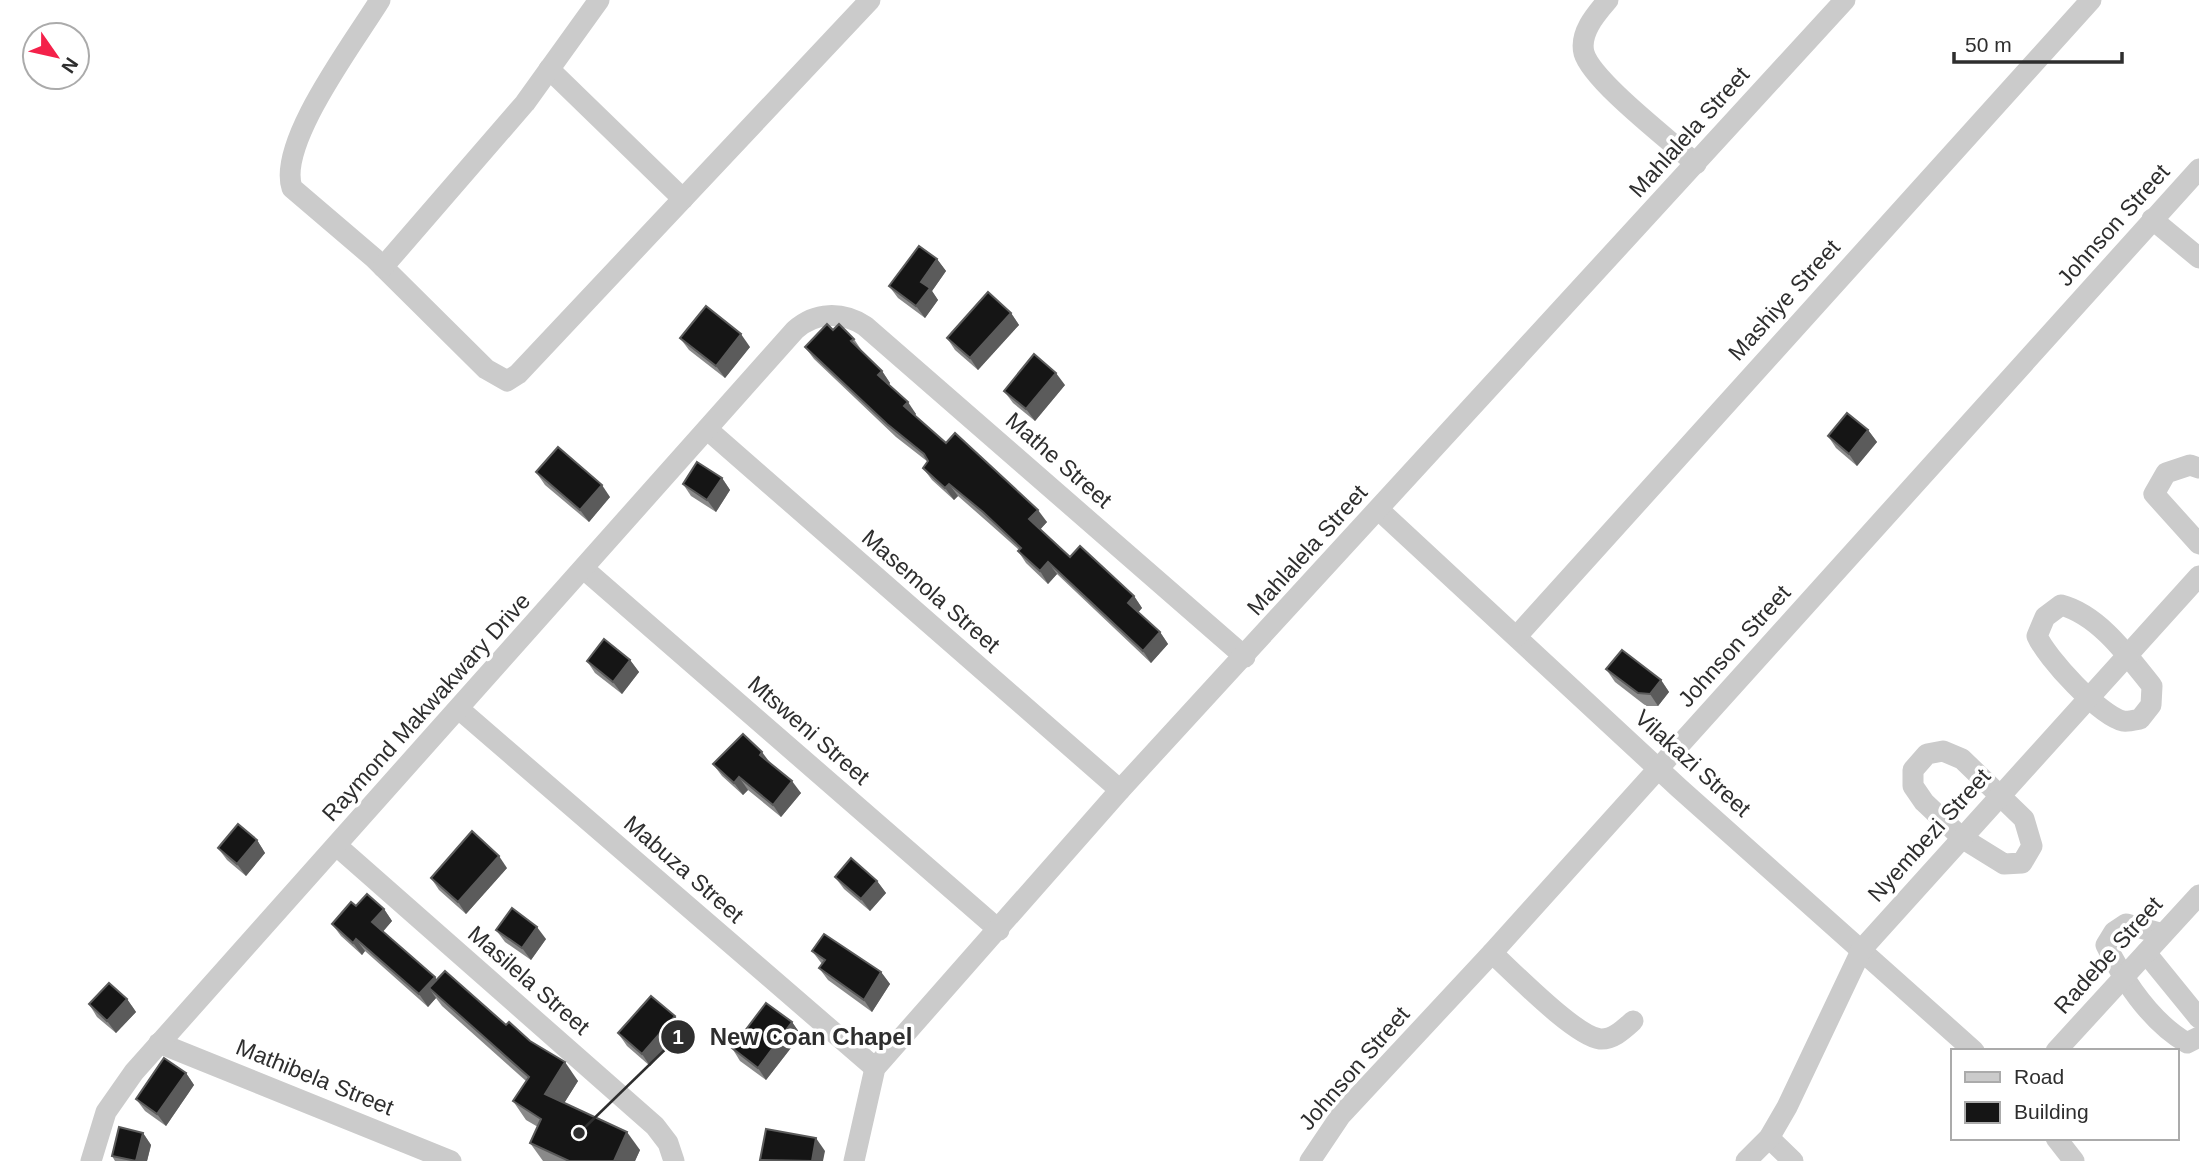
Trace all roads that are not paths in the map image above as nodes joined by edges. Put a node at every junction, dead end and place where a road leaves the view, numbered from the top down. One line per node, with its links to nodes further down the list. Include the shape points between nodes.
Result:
1 (380, 0): 13 (street, via 327,82 293,150 287,175 292,188)
2 (599, 0): 7 (street)
3 (870, 0): 10 (street)
4 (1608, 0): 8 (street, via 1583,37 1584,53 1610,86)
5 (1845, 0): 8 (street, Mahlalela Street)
6 (2091, 0): 21 (street, Mashiye Street)
7 (549, 69): 10 (street); 13 (street)
8 (1696, 163): 17 (street, Mahlalela Street)
9 (2199, 169): 11 (street, Johnson Street)
10 (682, 199): 13 (street, via 507,381 486,369)
11 (2152, 219): 12 (street); 26 (street, Johnson Street)
12 (2199, 258)
13 (383, 267)
14 (832, 315): 15 (street, Raymond Makwakwary Drive, via 815,318 795,330); 23 (street, Mathe Street, via 848,317 871,330)
15 (708, 430): 19 (street, Raymond Makwakwary Drive); 27 (street, Masemola Street)
16 (2199, 468): 18 (street, via 2190,465 2166,473 2154,494)
17 (1379, 510): 21 (street, Vilakazi Street); 23 (street, Mahlalela Street)
18 (2199, 544)
19 (584, 569): 25 (street, Raymond Makwakwary Drive); 32 (street, Mtsweni Street)
20 (2199, 576): 22 (street, Nyembezi Street)
21 (1517, 636): 26 (street, Vilakazi Street)
22 (2127, 655): 24 (street, Nyembezi Street); 24 (street, via 2152,686 2151,705 2140,719 2122,721); 24 (street, via 2079,610 2061,605 2045,617 2037,636 2043,651)
23 (1245, 657): 27 (street, Mahlalela Street)
24 (2088, 698): 28 (street, Nyembezi Street)
25 (459, 709): 30 (street, Raymond Makwakwary Drive); 44 (street, Mabuza Street)
26 (1658, 768): 34 (street, Vilakazi Street); 35 (street, Johnson Street)
27 (1121, 790): 32 (street, Mahlalela Street)
28 (2000, 796): 29 (street, Nyembezi Street); 29 (street, via 2024,820 2032,846 2022,863 2004,863); 29 (street, via 1962,759 1943,751 1927,754 1913,769 1913,786 1924,802)
29 (1962, 838): 34 (street, Nyembezi Street)
30 (337, 846): 41 (street, Raymond Makwakwary Drive); 49 (street, Masilela Street, via 655,1126)
31 (2199, 895): 33 (street, Radebe Street)
32 (999, 930): 44 (street, Mahlalela Street)
33 (2163, 934): 36 (street, Radebe Street); 37 (street, via 2126,924 2114,932 2106,946)
34 (1862, 949): 42 (street, Vilakazi Street); 45 (street, Nyembezi Street)
35 (1492, 953): 39 (street, via 1590,1036 1602,1040 1617,1035); 51 (street, Johnson Street, via 1341,1115)
36 (2146, 953): 37 (street, Radebe Street); 38 (street)
37 (2123, 978): 40 (street, via 2173,1035 2186,1043); 43 (street, Radebe Street)
38 (2199, 1018)
39 (1633, 1021)
40 (2199, 1037)
41 (159, 1043): 47 (street, Raymond Makwakwary Drive, via 106,1112); 48 (street, Mathibela Street)
42 (1972, 1049)
43 (2058, 1049)
44 (875, 1068): 50 (street, Mahlalela Street)
45 (1769, 1138): 52 (street, Nyembezi Street); 53 (street)
46 (2058, 1140): 54 (street)
47 (91, 1161)
48 (451, 1161)
49 (674, 1161)
50 (854, 1161)
51 (1310, 1161)
52 (1746, 1161)
53 (1793, 1161)
54 (2074, 1161)

